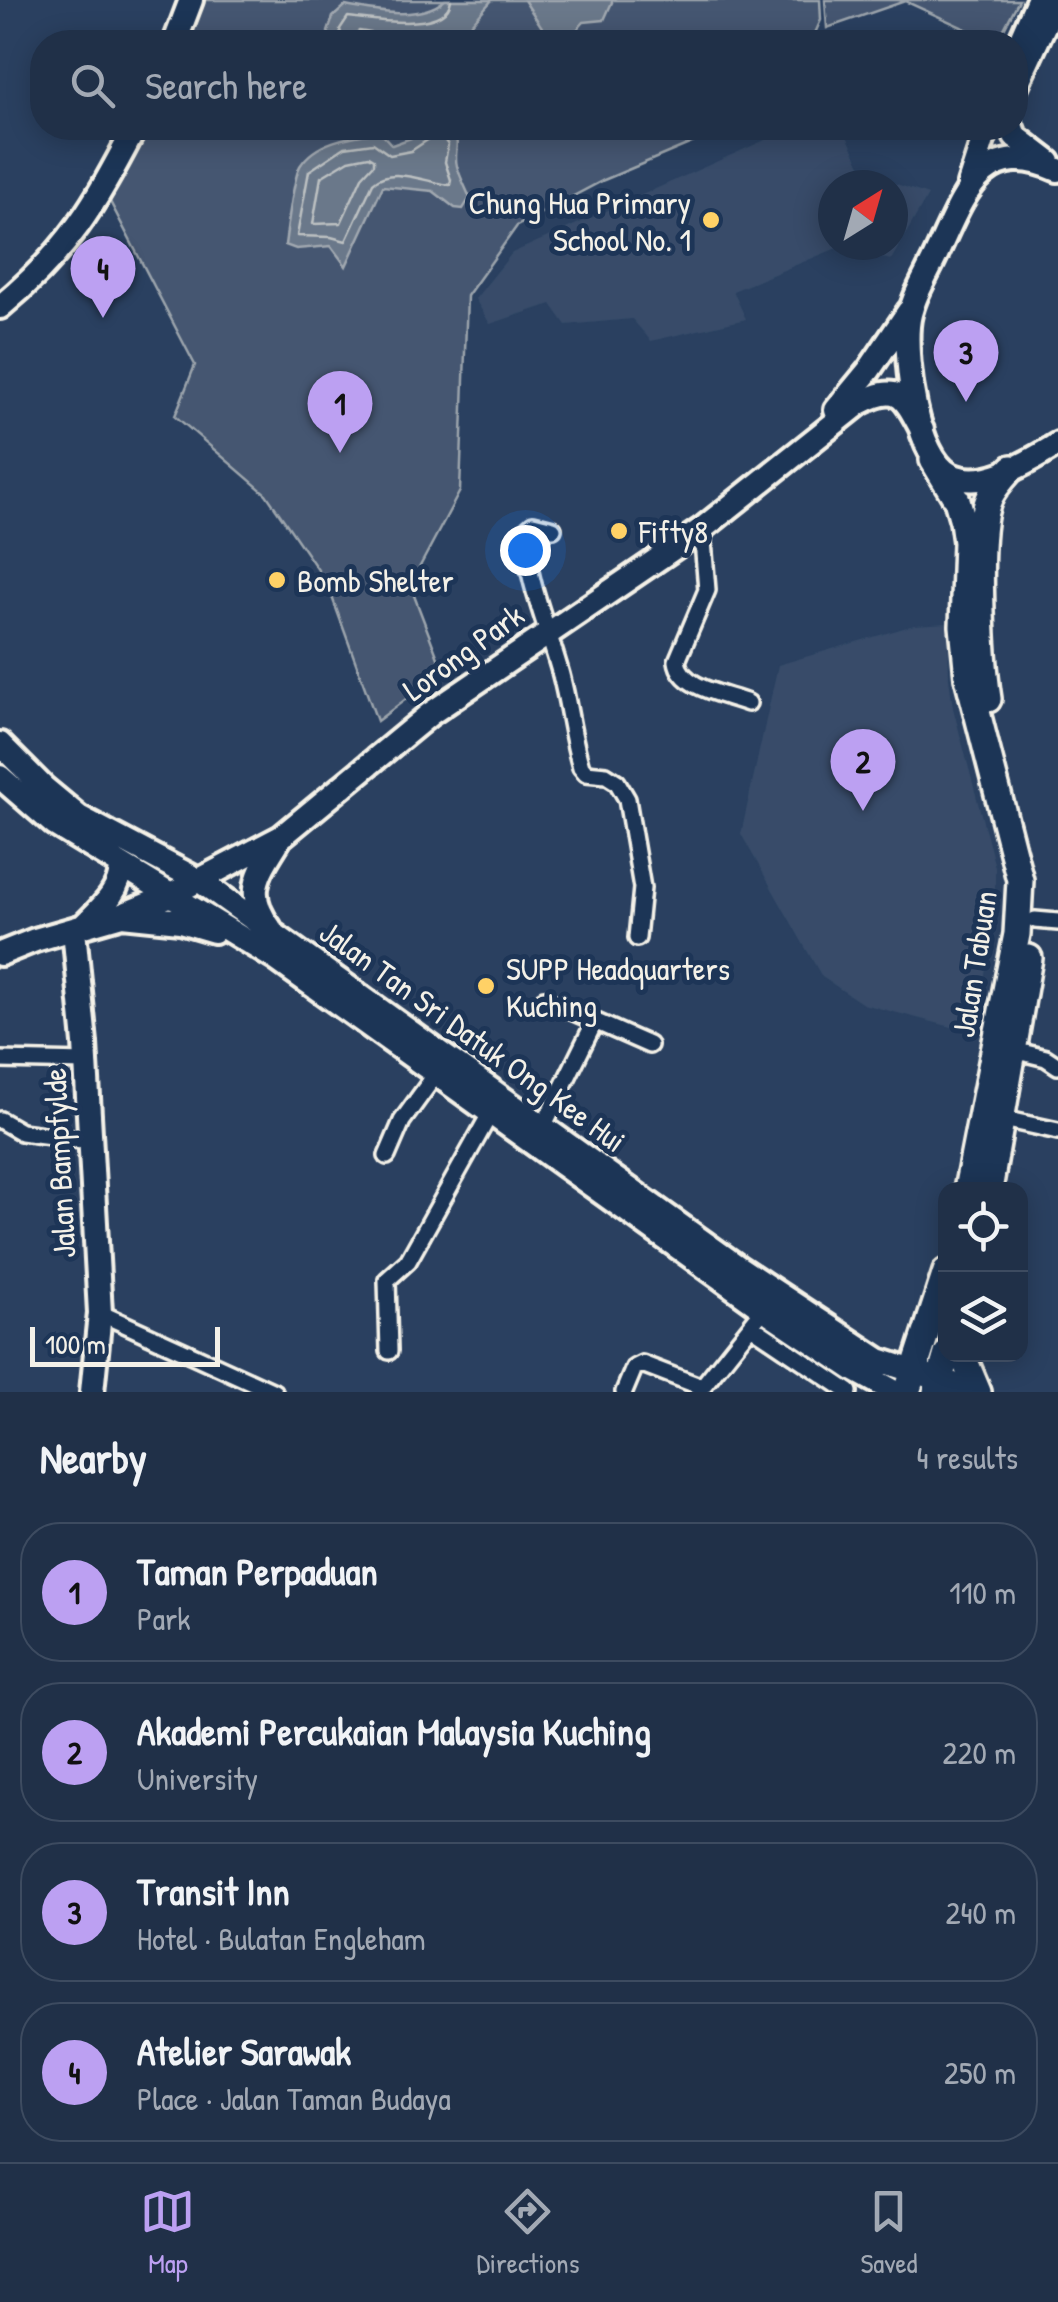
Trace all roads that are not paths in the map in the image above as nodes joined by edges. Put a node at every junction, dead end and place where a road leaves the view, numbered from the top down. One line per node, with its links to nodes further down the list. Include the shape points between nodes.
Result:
1 (191, 0): 4 (main road)
2 (1038, 0): 5 (main road)
3 (1056, 0): 6 (main road)
4 (180, 30)
5 (1025, 30)
6 (1028, 60)
7 (129, 140): 13 (main road, via 61,251)
8 (983, 140): 11 (main road)
9 (1020, 140): 10 (main road)
10 (1058, 170): 11 (main road, via 1012,159)
11 (968, 187): 12 (main road)
12 (913, 305): 14 (main road, via 909,379); 15 (main road)
13 (0, 308)
14 (922, 430): 15 (main road, via 906,399 892,392 860,403); 17 (main road)
15 (811, 440): 20 (main road, Lorong Park)
16 (1058, 444): 18 (main road)
17 (933, 460): 18 (main road, via 971,480); 51 (main road, Jalan Tabuan, via 963,521 968,678 1020,880 1016,934)
18 (1012, 468): 30 (main road, Jalan Tabuan, via 987,502 982,623 991,712)
19 (552, 529): 21 (street, via 533,524 524,532 530,582)
20 (702, 529): 21 (main road, Lorong Park); 22 (street, via 706,590 678,671)
21 (549, 631): 25 (main road, Lorong Park, via 430,714); 33 (street, via 581,767 618,782 627,799 642,888)
22 (748, 703)
23 (0, 744): 27 (main road, Jalan Tan Sri Datuk Ong Kee Hui, via 79,817)
24 (0, 777): 26 (main road, Jalan Tan Sri Datuk Ong Kee Hui, via 54,824)
25 (281, 837): 27 (main road, Lorong Park); 32 (main road, via 261,870 255,902)
26 (120, 866): 28 (main road, Jalan Tan Sri Datuk Ong Kee Hui); 31 (main road, via 115,889)
27 (200, 881): 28 (main road, Lorong Park); 32 (main road, Jalan Tan Sri Datuk Ong Kee Hui)
28 (171, 895): 29 (main road, Lorong Park); 35 (main road, Jalan Tan Sri Datuk Ong Kee Hui)
29 (122, 915): 31 (main road, Lorong Park); 35 (main road, via 201,926)
30 (1046, 921): 39 (main road, Jalan Tabuan)
31 (78, 929): 34 (main road, Lorong Park); 41 (main road, Jalan Bampfylde)
32 (276, 935): 47 (main road, Jalan Tan Sri Datuk Ong Kee Hui)
33 (637, 938)
34 (0, 954)
35 (276, 959): 43 (main road, Jalan Tan Sri Datuk Ong Kee Hui)
36 (544, 999): 37 (street)
37 (594, 1023): 38 (street); 47 (street)
38 (649, 1045)
39 (1012, 1050): 42 (street); 45 (main road, Jalan Tabuan)
40 (0, 1060): 41 (street)
41 (86, 1062): 49 (main road, Jalan Bampfylde)
42 (1058, 1066)
43 (436, 1074): 44 (main road, Jalan Tan Sri Datuk Ong Kee Hui); 50 (street, via 402,1121)
44 (490, 1114): 55 (main road, Jalan Tan Sri Datuk Ong Kee Hui); 56 (street, via 408,1262 387,1280)
45 (1003, 1119): 48 (street); 52 (main road, Jalan Tabuan)
46 (0, 1120): 49 (street, via 22,1132)
47 (544, 1125): 59 (main road, Jalan Tan Sri Datuk Ong Kee Hui, via 738,1268)
48 (1058, 1131)
49 (90, 1141): 53 (main road, Jalan Bampfylde)
50 (387, 1156)
51 (969, 1182)
52 (991, 1182)
53 (100, 1313): 60 (main road, Jalan Bampfylde); 61 (street)
54 (938, 1313): 59 (main road)
55 (758, 1318): 62 (street, via 702,1388 642,1364); 63 (street); 64 (main road, Jalan Tan Sri Datuk Ong Kee Hui)
56 (389, 1351)
57 (941, 1362): 59 (main road)
58 (965, 1362): 65 (main road)
59 (924, 1384): 65 (main road, Jalan Tan Sri Datuk Ong Kee Hui)
60 (92, 1392)
61 (274, 1392)
62 (624, 1392)
63 (848, 1392)
64 (894, 1392)
65 (978, 1392)

